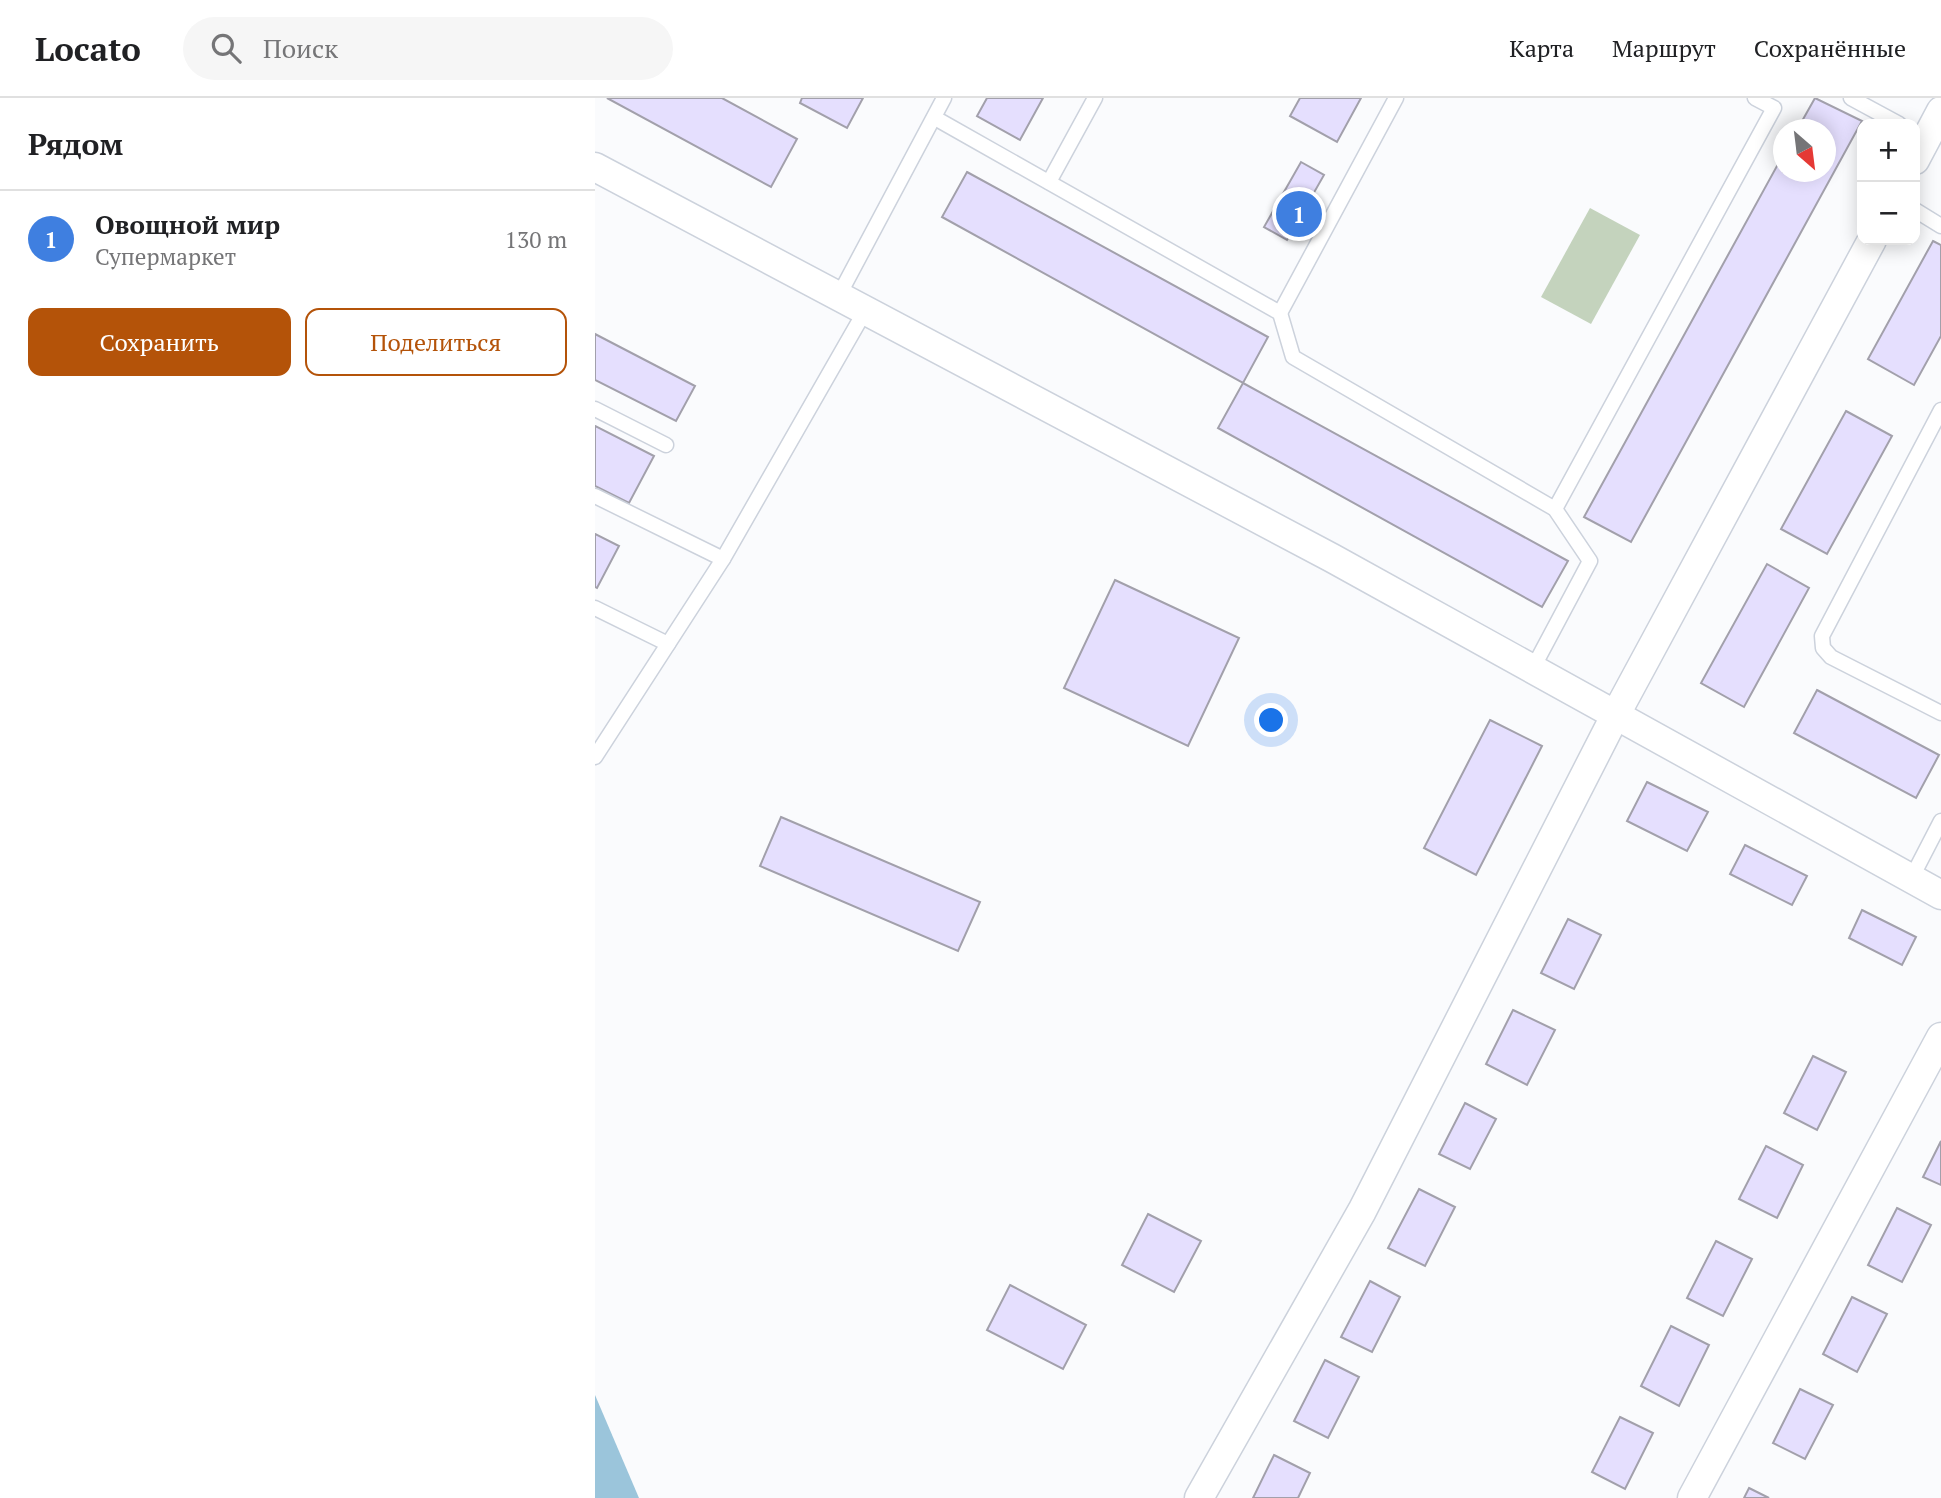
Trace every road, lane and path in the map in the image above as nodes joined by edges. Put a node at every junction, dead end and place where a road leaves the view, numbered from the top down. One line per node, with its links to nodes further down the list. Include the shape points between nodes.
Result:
1 (944, 98): 7 (lane)
2 (1095, 98): 11 (lane)
3 (1396, 98): 17 (lane)
4 (1755, 98): 22 (lane, via 1774,107)
5 (1851, 98): 8 (lane)
6 (1941, 111): 9 (street)
7 (935, 118): 11 (lane); 15 (lane)
8 (1890, 119)
9 (1920, 141)
10 (595, 167): 15 (street)
11 (1049, 182): 17 (lane)
12 (1920, 213): 13 (lane)
13 (1941, 226)
14 (1869, 245): 28 (street)
15 (838, 297): 16 (street)
16 (865, 311): 23 (lane); 26 (street)
17 (1280, 313): 22 (lane, via 1293,358)
18 (595, 409): 20 (lane)
19 (1941, 410): 27 (lane, via 1822,636 1823,648 1831,657)
20 (666, 445)
21 (595, 496): 23 (lane)
22 (1555, 509): 26 (lane, via 1590,561)
23 (723, 559): 25 (lane)
24 (595, 608): 25 (lane)
25 (668, 644): 29 (lane)
26 (1532, 668): 28 (street)
27 (1941, 713)
28 (1616, 714): 31 (street); 34 (street, via 1362,1211)
29 (595, 757)
30 (1941, 821): 31 (lane)
31 (1911, 879): 32 (street)
32 (1941, 895)
33 (1941, 1037): 35 (street)
34 (1199, 1498)
35 (1692, 1498)

